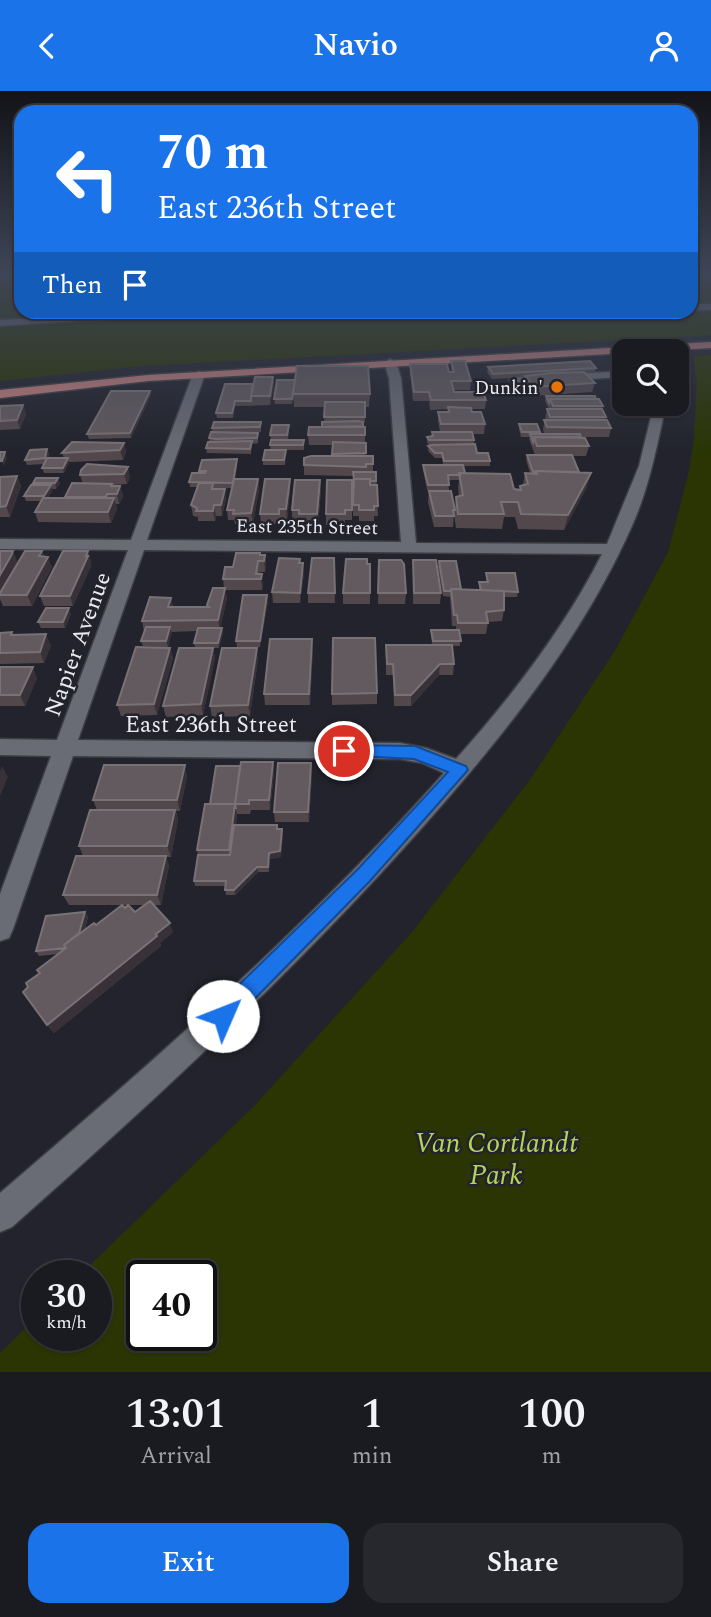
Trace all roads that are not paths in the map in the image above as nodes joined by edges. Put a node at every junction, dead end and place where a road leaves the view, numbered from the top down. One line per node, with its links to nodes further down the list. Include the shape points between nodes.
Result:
1 (711, 345): 2 (main road)
2 (689, 347)
3 (612, 352): 4 (main road)
4 (390, 362): 5 (main road); 12 (street)
5 (199, 374): 8 (main road); 11 (street, Napier Avenue)
6 (612, 377): 7 (street)
7 (515, 380)
8 (0, 394)
9 (658, 416): 13 (street, via 646,472)
10 (0, 544): 11 (street, East 235th Street)
11 (138, 545): 12 (street, East 235th Street); 15 (street, Napier Avenue)
12 (409, 549): 13 (street, East 235th Street)
13 (614, 549): 16 (street, via 537,671)
14 (0, 747): 15 (street, East 236th Street)
15 (66, 749): 16 (street, East 236th Street, via 400,751); 17 (street, Napier Avenue)
16 (460, 770): 18 (street, via 364,876 250,990)
17 (0, 929)
18 (0, 1215)

